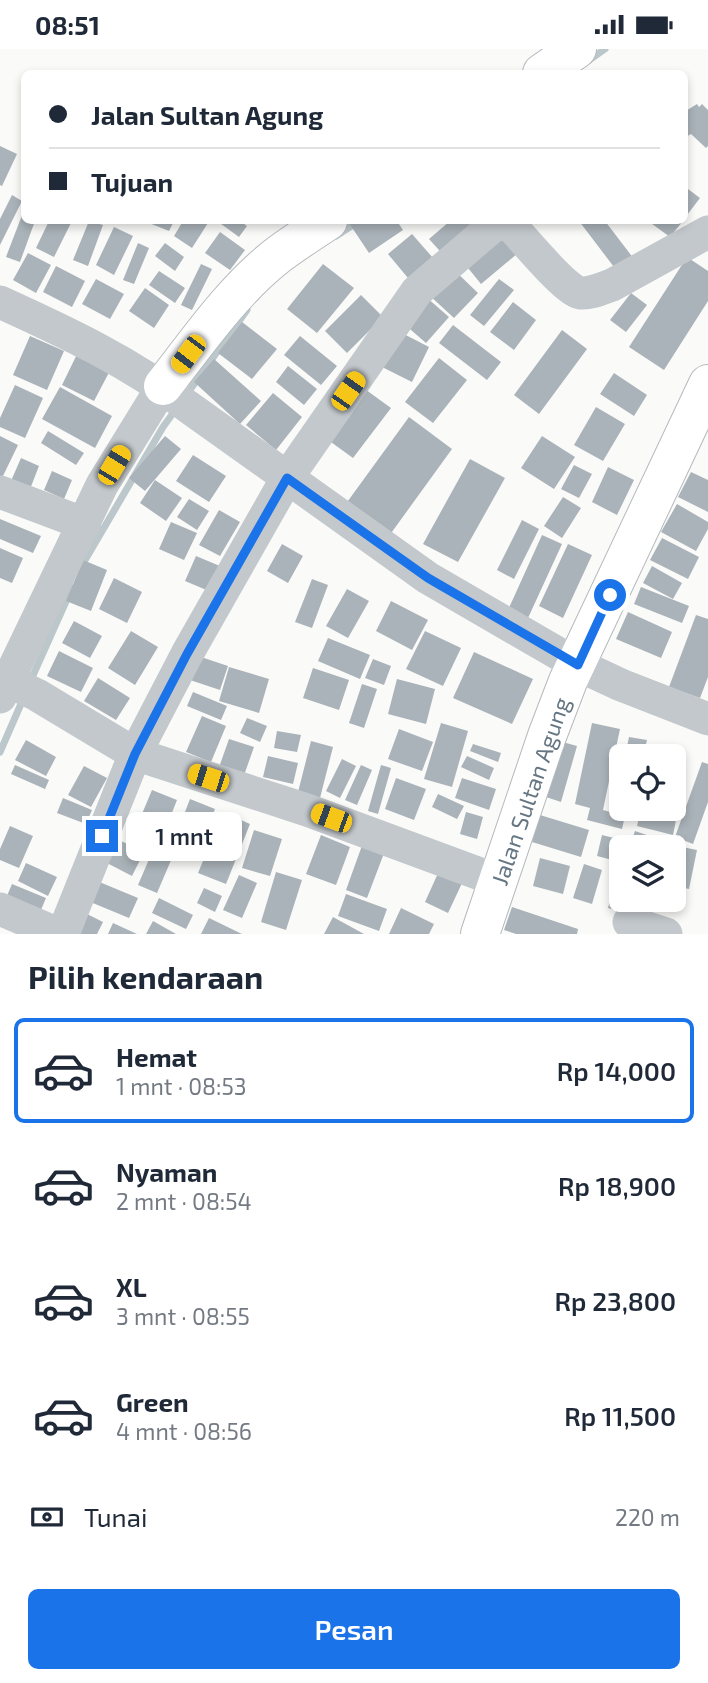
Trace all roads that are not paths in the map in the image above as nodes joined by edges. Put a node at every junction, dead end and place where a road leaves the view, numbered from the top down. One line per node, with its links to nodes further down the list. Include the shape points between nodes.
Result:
1 (577, 49): 2 (main road)
2 (546, 70)
3 (324, 224): 9 (main road, via 277,255 248,282 200,337)
4 (495, 224): 10 (street, via 416,291)
5 (510, 224): 6 (street, via 566,285 579,293 612,285)
6 (708, 232)
7 (0, 302): 9 (street, via 105,352)
8 (708, 384): 13 (main road, Jalan Sultan Agung)
9 (173, 395): 10 (street); 12 (street, via 102,485)
10 (287, 478): 13 (street, via 428,578); 16 (street)
11 (0, 492): 12 (street)
12 (85, 524): 14 (street)
13 (578, 665): 15 (street); 17 (main road, Jalan Sultan Agung, via 547,736)
14 (12, 687): 16 (street)
15 (708, 719)
16 (135, 754): 17 (street, via 307,810); 20 (street)
17 (499, 881): 21 (main road, Jalan Sultan Agung)
18 (0, 909): 20 (street)
19 (629, 922): 22 (street)
20 (60, 934)
21 (480, 934)
22 (666, 934)

